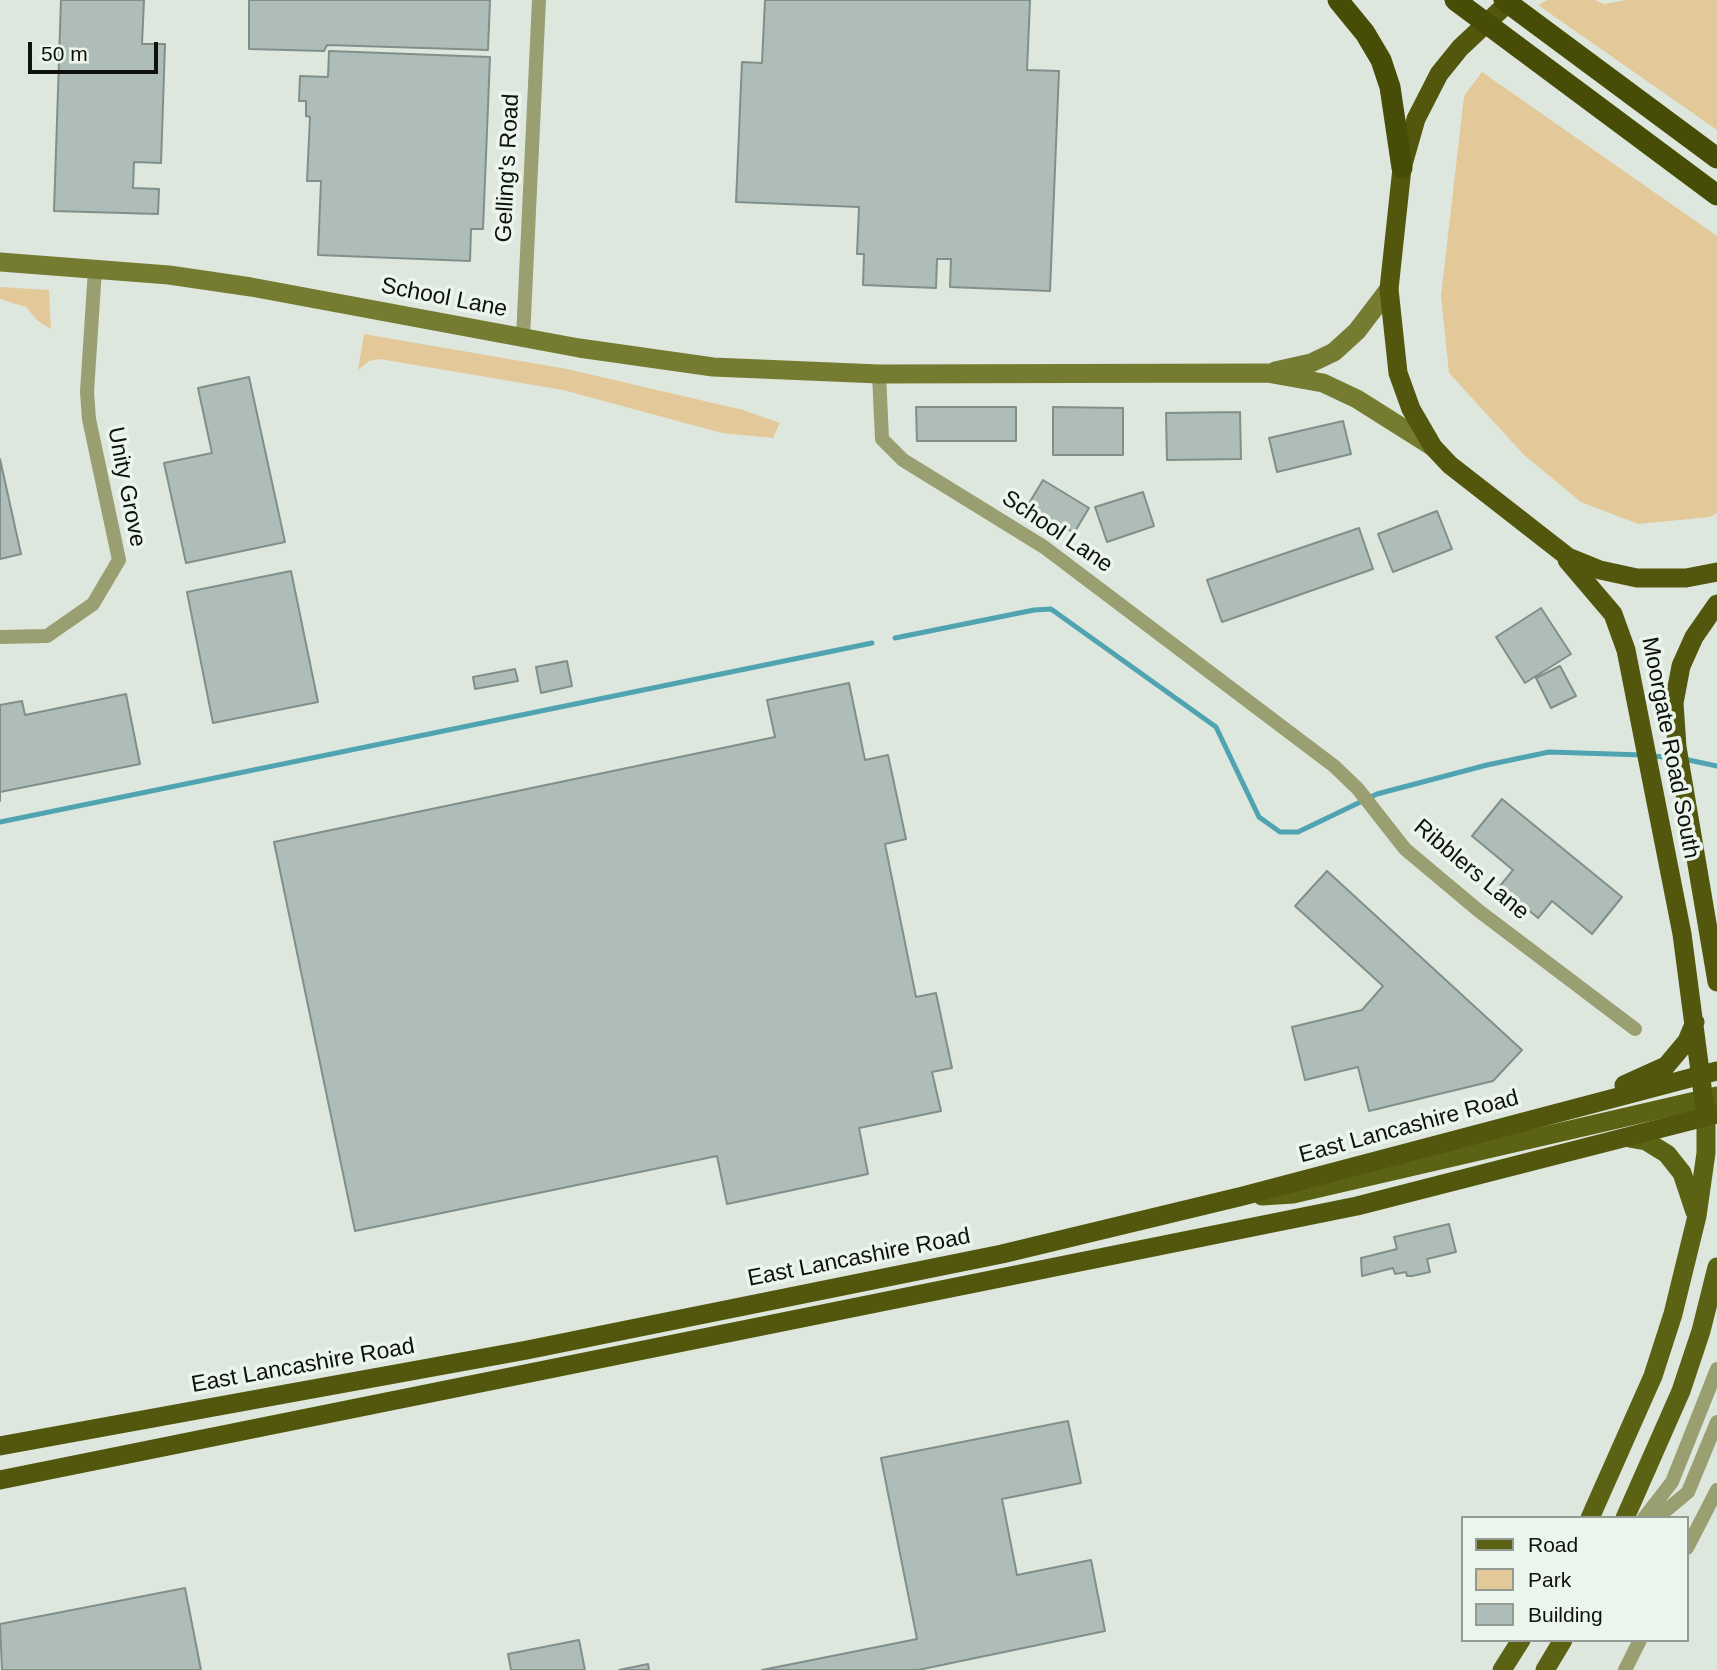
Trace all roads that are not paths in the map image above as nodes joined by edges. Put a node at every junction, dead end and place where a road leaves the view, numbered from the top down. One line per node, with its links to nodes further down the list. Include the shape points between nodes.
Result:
1 (539, 0): 12 (street, Gelling's Road)
2 (1338, 0): 7 (highway, via 1381,60 1391,87)
3 (1504, 0): 5 (highway)
4 (1462, 5): 8 (highway)
5 (1517, 7): 6 (highway); 7 (highway, via 1460,48 1439,74 1416,119)
6 (1717, 158)
7 (1402, 168): 11 (highway)
8 (1717, 194)
9 (0, 262): 10 (main road, School Lane)
10 (95, 269): 12 (main road, School Lane, via 251,287); 19 (street, Unity Grove, via 89,419 119,560 93,604 47,636)
11 (1389, 289): 13 (main road, School Lane, via 1357,331 1334,352 1311,363); 15 (highway, via 1398,373 1411,409)
12 (523, 338): 14 (main road, School Lane, via 713,367)
13 (1267, 373): 14 (main road, School Lane); 15 (main road, School Lane, via 1323,383)
14 (879, 374): 20 (street, School Lane, via 882,439 903,460 1044,547)
15 (1433, 447): 16 (highway)
16 (1556, 549): 17 (highway, via 1591,567 1637,578 1686,578); 22 (highway, Moorgate Road South, via 1613,614 1626,650)
17 (1717, 572)
18 (1717, 604): 21 (highway, Moorgate Road South, via 1681,666 1674,703 1677,747)
19 (0, 637)
20 (1256, 708): 23 (street, Ribblers Lane, via 1334,766 1405,849)
21 (1717, 982)
22 (1695, 1020): 24 (highway, Moorgate Road South); 27 (highway, via 1680,1052 1648,1076 1482,1124)
23 (1635, 1029)
24 (1709, 1074): 25 (highway, Moorgate Road South); 27 (highway, East Lancashire Road)
25 (1712, 1103): 26 (highway); 28 (main road, via 1293,1194); 29 (main road)
26 (1629, 1138): 29 (main road, via 1667,1154 1682,1173); 34 (highway, via 1357,1206)
27 (1444, 1143): 28 (highway, East Lancashire Road)
28 (1243, 1196): 33 (highway, East Lancashire Road, via 1002,1254 527,1350)
29 (1697, 1216): 36 (main road, via 1685,1274 1653,1376)
30 (1717, 1267): 37 (main road, via 1681,1391)
31 (1717, 1369): 38 (street, via 1672,1482)
32 (1717, 1422): 39 (street, via 1688,1492)
33 (0, 1446)
34 (0, 1480)
35 (1717, 1490): 40 (street)
36 (1591, 1516)
37 (1626, 1516)
38 (1646, 1516)
39 (1659, 1516)
40 (1689, 1544)
41 (1520, 1642): 44 (main road)
42 (1562, 1642): 45 (main road)
43 (1639, 1642): 46 (street)
44 (1502, 1670)
45 (1545, 1670)
46 (1625, 1670)

